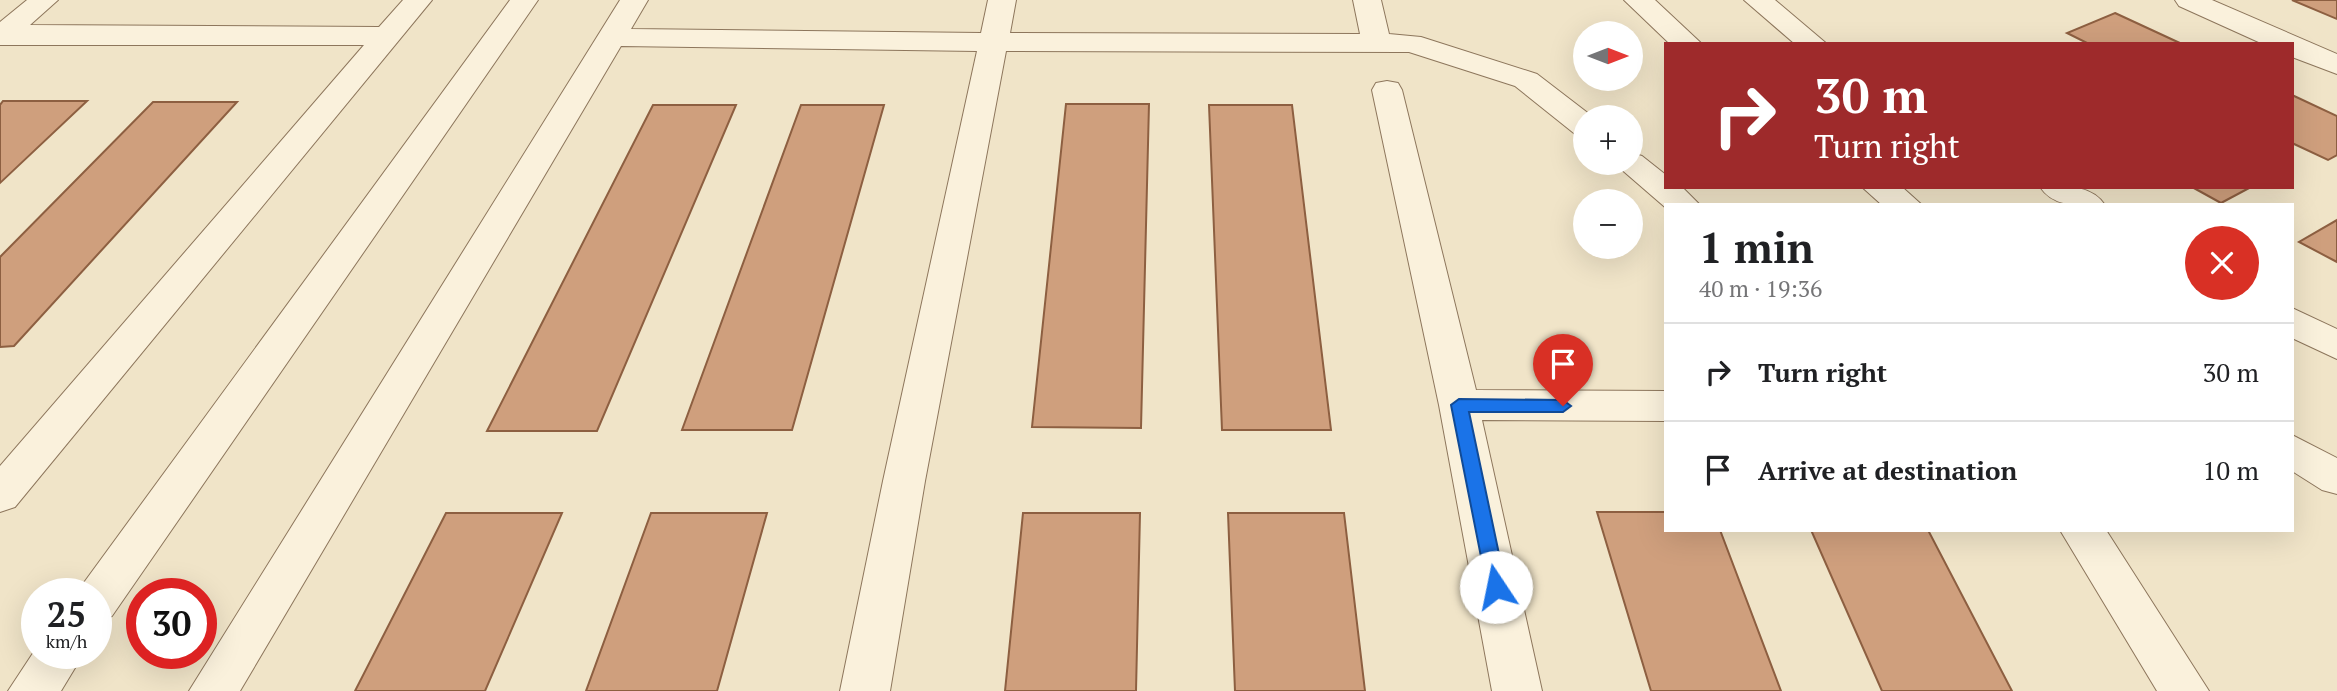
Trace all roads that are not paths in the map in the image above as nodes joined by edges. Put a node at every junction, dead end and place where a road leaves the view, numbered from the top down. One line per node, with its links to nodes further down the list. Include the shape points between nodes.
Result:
1 (44, 0): 10 (street)
2 (418, 0): 11 (street)
3 (524, 0): 36 (street)
4 (634, 0): 12 (street)
5 (1002, 0): 14 (street)
6 (1367, 0): 13 (street)
7 (1638, 0): 15 (street)
8 (1758, 0): 16 (street)
9 (2189, 0): 17 (street)
10 (1, 34): 11 (street)
11 (387, 37): 34 (street)
12 (611, 37): 14 (street); 39 (street)
13 (1376, 41): 14 (street); 21 (street, via 1411,43 1526,80)
14 (993, 42): 40 (street)
15 (1686, 42)
16 (1810, 42)
17 (2283, 42)
18 (2294, 47): 19 (street)
19 (2337, 65)
20 (1387, 90): 30 (street)
21 (1573, 117)
22 (1643, 173): 25 (street)
23 (1882, 189): 26 (street)
24 (2060, 189): 27 (street)
25 (1681, 203)
26 (1902, 203)
27 (2085, 203)
28 (2294, 322): 29 (street)
29 (2337, 346)
30 (1459, 405): 31 (street); 41 (street)
31 (1664, 406)
32 (2294, 453): 33 (street)
33 (2337, 478)
34 (0, 495)
35 (2083, 532): 42 (street)
36 (112, 579)
37 (49, 669): 38 (street)
38 (33, 691)
39 (214, 691)
40 (865, 691)
41 (1517, 691)
42 (2185, 691)

